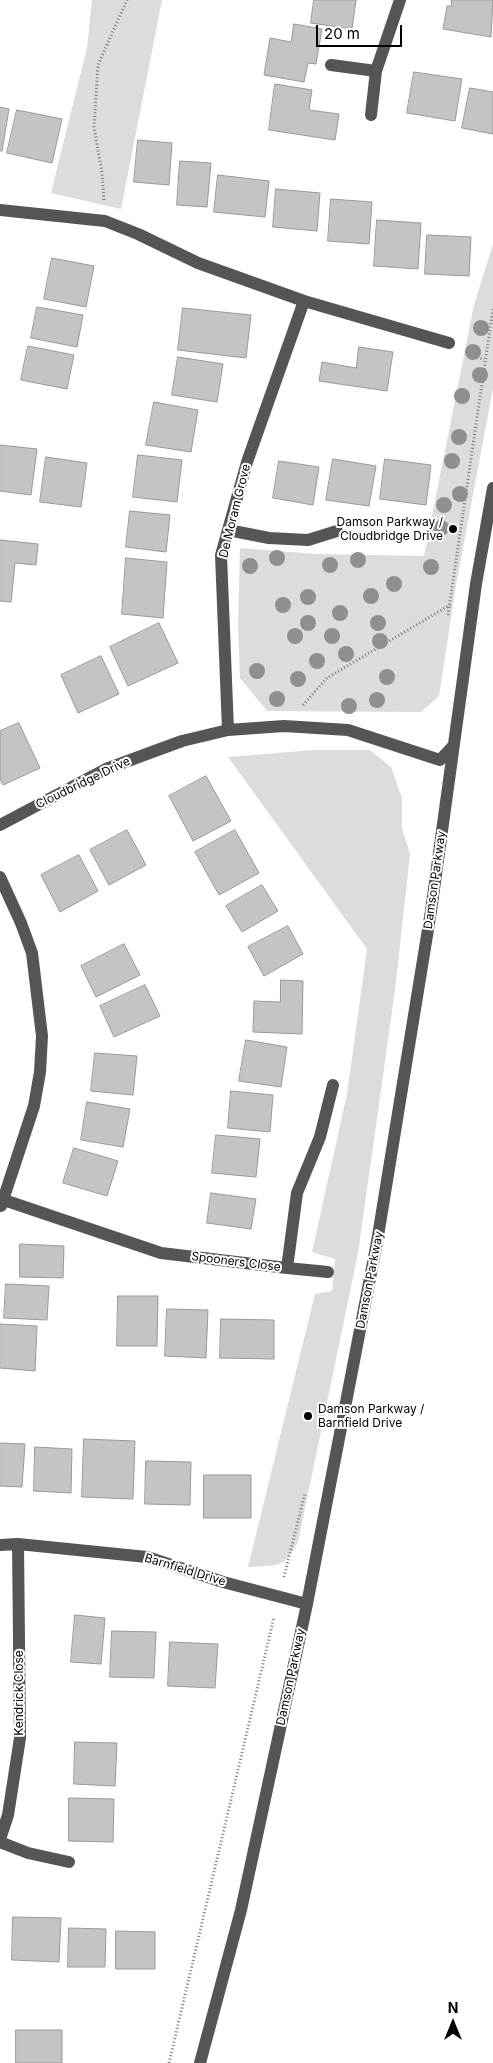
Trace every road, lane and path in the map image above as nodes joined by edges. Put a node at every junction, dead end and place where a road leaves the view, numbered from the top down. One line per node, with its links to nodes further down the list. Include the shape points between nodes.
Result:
1 (127, 0): 7 (path, via 98,65 94,127)
2 (400, 0): 4 (street)
3 (331, 65): 4 (street)
4 (376, 71): 5 (street)
5 (371, 115)
6 (0, 210): 7 (street)
7 (106, 221): 8 (street, via 198,263)
8 (304, 301): 10 (street); 12 (street, De Moram Grove, via 247,462)
9 (493, 309): 15 (path)
10 (449, 343)
11 (493, 488): 14 (street, Damson Parkway)
12 (228, 530): 13 (street, via 269,538 308,540); 18 (street, De Moram Grove, via 221,555)
13 (337, 530)
14 (476, 584): 15 (path); 19 (street, Damson Parkway)
15 (449, 606): 16 (path); 17 (path, via 328,678)
16 (448, 625)
17 (284, 726): 18 (street, Cloudbridge Drive); 19 (street, Cloudbridge Drive, via 348,730 440,760)
18 (228, 730): 20 (street, Cloudbridge Drive, via 182,741 106,769)
19 (454, 745): 30 (street, Damson Parkway, via 377,1242)
20 (0, 825)
21 (0, 877): 23 (street, via 32,954 42,1036 34,1106)
22 (333, 1085): 24 (street, Spooners Close, via 320,1138 297,1193)
23 (2, 1204): 24 (street, Spooners Close, via 160,1253)
24 (287, 1268): 25 (street)
25 (328, 1272)
26 (306, 1489): 29 (path)
27 (18, 1544): 28 (street, Barnfield Drive); 29 (street, Barnfield Drive, via 147,1556 223,1582); 31 (street, Kendrick Close, via 20,1738 8,1815)
28 (0, 1545)
29 (279, 1596): 30 (street, Barnfield Drive); 33 (path)
30 (307, 1604): 34 (street, Damson Parkway, via 241,1910)
31 (0, 1840): 32 (street, Kendrick Close, via 28,1853)
32 (69, 1862)
33 (169, 2063)
34 (200, 2063)

